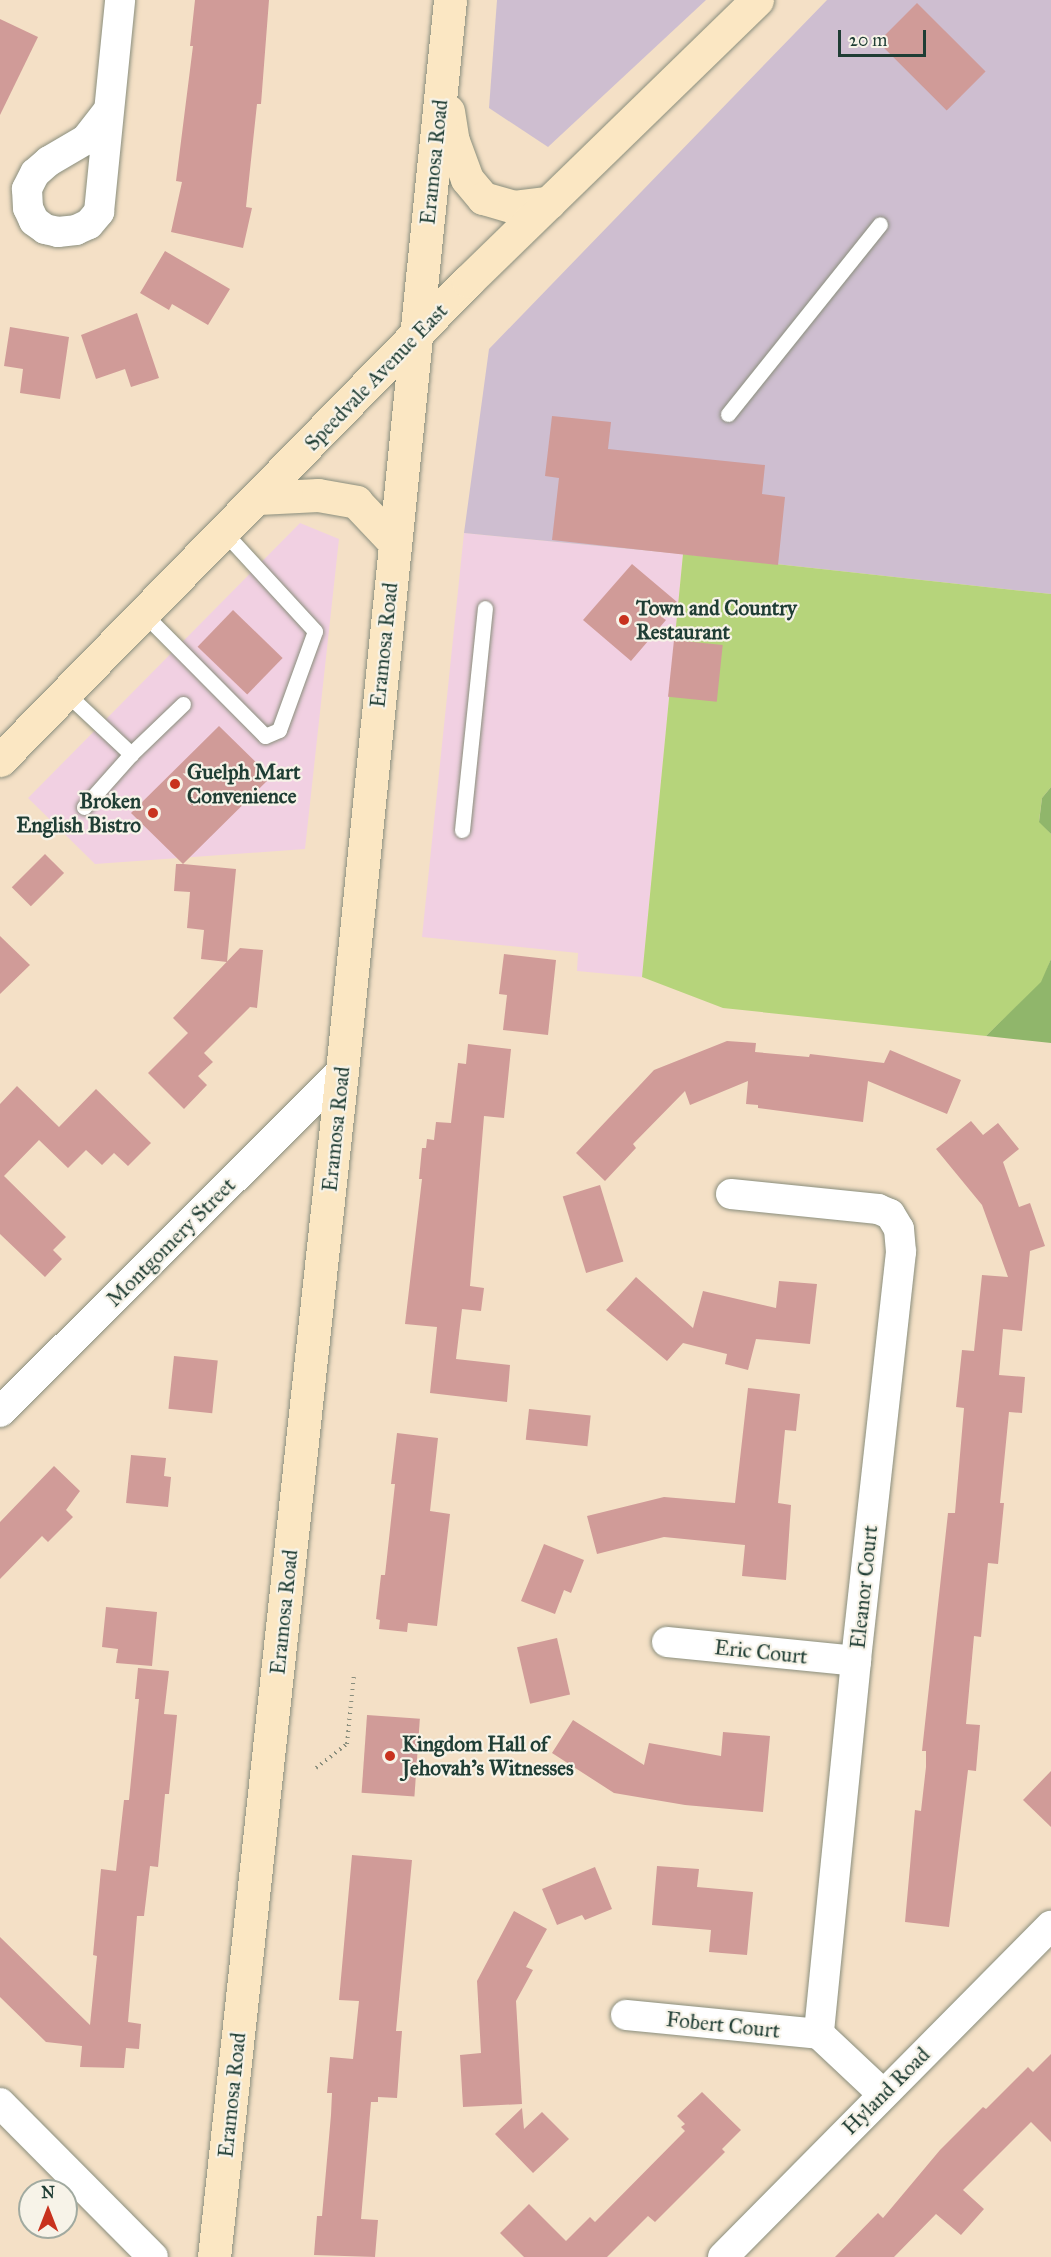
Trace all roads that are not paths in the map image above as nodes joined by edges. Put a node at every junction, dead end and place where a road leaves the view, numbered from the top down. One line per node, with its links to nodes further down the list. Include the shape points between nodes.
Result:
1 (120, 0): 5 (street)
2 (450, 0): 4 (main road, Eramosa Road)
3 (757, 0): 6 (main road, Speedvale Avenue East)
4 (442, 80): 6 (main road, via 453,141 466,179 483,198 514,207); 8 (main road, Eramosa Road)
5 (108, 111)
6 (549, 203): 8 (main road, Speedvale Avenue East)
7 (880, 224): 9 (lane)
8 (415, 338): 10 (main road, Speedvale Avenue East); 12 (main road, Eramosa Road)
9 (728, 414)
10 (258, 498): 11 (main road, Speedvale Avenue East); 12 (main road, via 318,495 356,502)
11 (224, 532): 14 (main road, Speedvale Avenue East); 14 (lane, via 315,631 279,730 265,736)
12 (394, 542): 21 (main road, Eramosa Road)
13 (485, 608): 20 (lane)
14 (143, 613): 15 (main road, Speedvale Avenue East)
15 (65, 692): 17 (lane); 18 (main road, Speedvale Avenue East)
16 (183, 704): 17 (lane)
17 (131, 754): 19 (lane)
18 (0, 759)
19 (84, 807)
20 (462, 830)
21 (342, 1071): 23 (street, Montgomery Street); 32 (main road, Eramosa Road)
22 (732, 1194): 25 (street, Eleanor Court, via 878,1209 890,1214 899,1229 901,1252)
23 (0, 1412)
24 (667, 1642): 25 (street, Eric Court)
25 (856, 1661): 28 (street, Eleanor Court)
26 (1051, 1926): 29 (street, Hyland Road)
27 (626, 2015): 28 (street, Fobert Court)
28 (819, 2034): 29 (street)
29 (884, 2094): 33 (street, Hyland Road)
30 (0, 2103): 31 (street)
31 (153, 2257)
32 (214, 2257)
33 (723, 2257)

